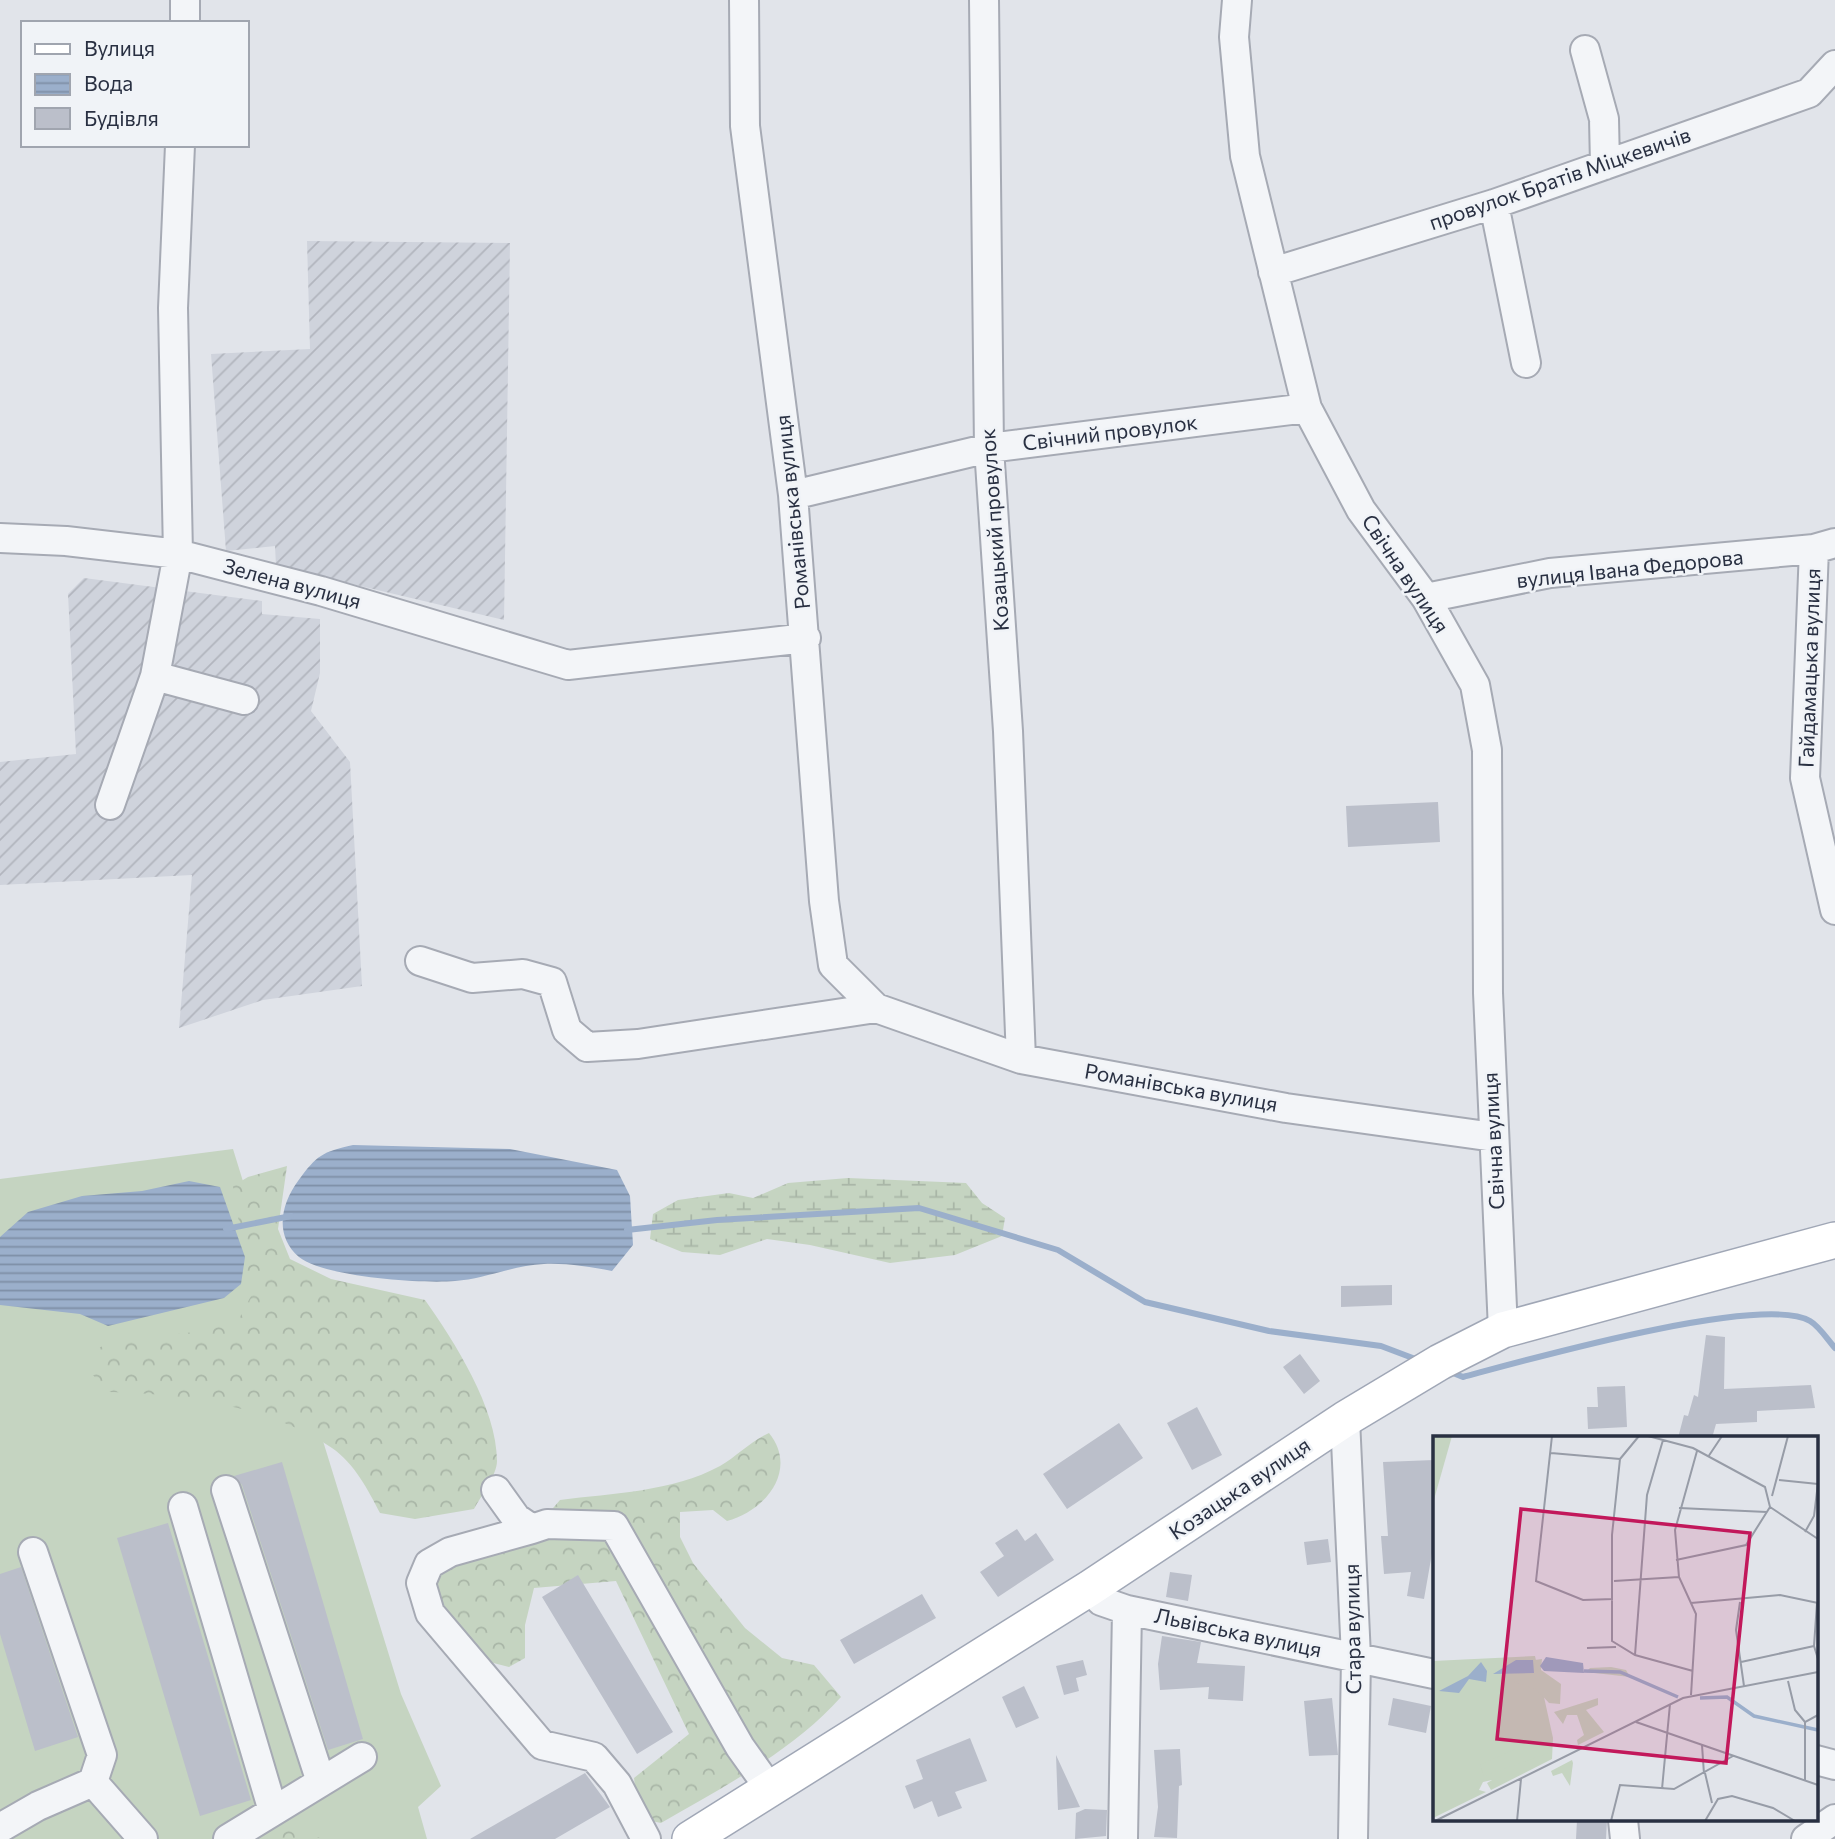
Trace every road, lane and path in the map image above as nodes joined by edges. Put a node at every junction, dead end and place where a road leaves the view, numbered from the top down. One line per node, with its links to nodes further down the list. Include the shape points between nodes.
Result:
1 (185, 0): 5 (street)
2 (744, 0): 15 (street, Романівська вулиця, via 745,126)
3 (984, 0): 14 (street, Козацький провулок)
4 (1237, 0): 11 (street, Свічна вулиця, via 1234,37 1245,156)
5 (185, 21)
6 (1585, 50): 9 (street, via 1604,119)
7 (1835, 65): 9 (street, провулок Братів Міцкевичів, via 1809,93)
8 (180, 147): 18 (street, via 173,308)
9 (1605, 164): 10 (street, провулок Братів Міцкевичів)
10 (1494, 204): 11 (street, провулок Братів Міцкевичів); 12 (street)
11 (1273, 272): 13 (street, Свічна вулиця)
12 (1526, 363)
13 (1307, 408): 14 (street, Свічний провулок); 19 (street, Свічна вулиця, via 1361,510)
14 (989, 448): 15 (street, Свічний провулок); 27 (street, Козацький провулок, via 1008,731)
15 (793, 495): 20 (street, Романівська вулиця)
16 (0, 538): 18 (street, Зелена вулиця)
17 (1824, 546): 19 (street, вулиця Івана Федорова, via 1550,573); 24 (street, Гайдамацька вулиця, via 1805,778)
18 (178, 554): 20 (street, Зелена вулиця, via 568,664); 21 (street)
19 (1426, 598): 28 (street, Свічна вулиця, via 1475,685 1487,750)
20 (806, 638): 26 (street, Романівська вулиця, via 824,901 833,965)
21 (155, 676): 22 (street); 23 (street)
22 (244, 700)
23 (110, 805)
24 (1835, 910)
25 (420, 961): 26 (street, Романівська вулиця, via 472,978 523,974 552,982 567,1030 587,1047 638,1044)
26 (876, 1008): 27 (street, Романівська вулиця)
27 (1021, 1059): 28 (street, Романівська вулиця, via 1286,1108)
28 (1494, 1137): 30 (street, Свічна вулиця)
29 (1835, 1240): 30 (main road, Козацька вулиця)
30 (1503, 1331): 31 (main road, Козацька вулиця)
31 (1345, 1419): 37 (main road, Козацька вулиця); 39 (street, Стара вулиця)
32 (226, 1490): 45 (street)
33 (496, 1490): 35 (street, via 516,1518)
34 (183, 1507): 47 (street)
35 (532, 1529): 46 (street, via 547,1524 614,1526 740,1747); 52 (street, via 450,1552 429,1564 421,1583 430,1613 542,1745 594,1757 617,1784)
36 (33, 1552): 44 (street, via 102,1755)
37 (1090, 1588): 38 (street, Львівська вулиця, via 1101,1601); 46 (main road, Козацька вулиця)
38 (1127, 1610): 39 (street, Львівська вулиця); 54 (street)
39 (1356, 1657): 40 (street, Львівська вулиця); 55 (street, Стара вулиця)
40 (1433, 1674)
41 (362, 1757): 45 (street)
42 (1818, 1761): 43 (street)
43 (1835, 1765)
44 (93, 1782): 49 (street, via 38,1805); 50 (street)
45 (321, 1782): 47 (street)
46 (770, 1789): 53 (main road, Козацька вулиця)
47 (273, 1811): 51 (street)
48 (1835, 1819): 56 (street)
49 (0, 1828)
50 (143, 1839)
51 (228, 1839)
52 (646, 1839)
53 (690, 1839)
54 (1123, 1839)
55 (1353, 1839)
56 (1806, 1839)

